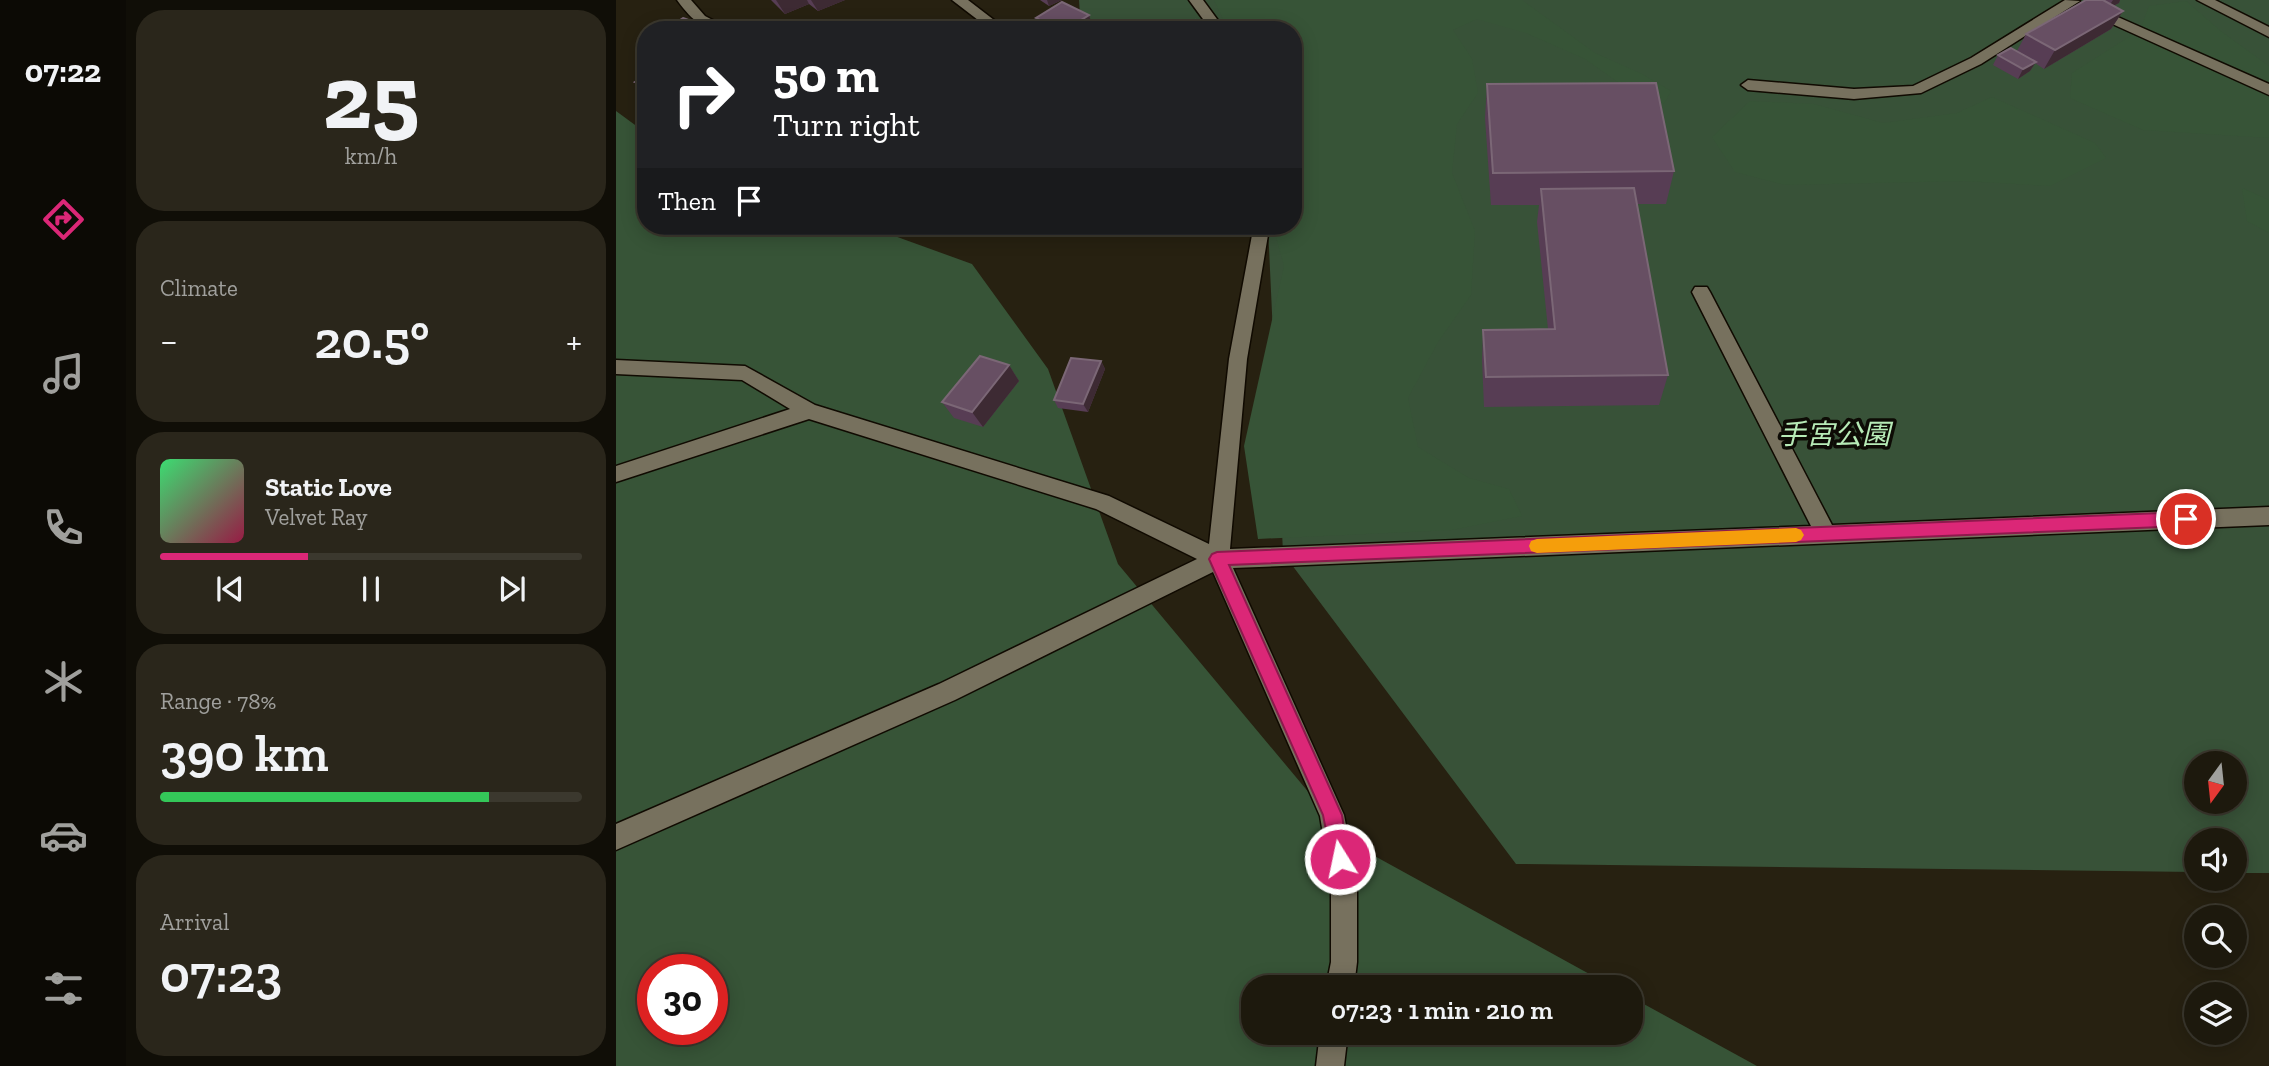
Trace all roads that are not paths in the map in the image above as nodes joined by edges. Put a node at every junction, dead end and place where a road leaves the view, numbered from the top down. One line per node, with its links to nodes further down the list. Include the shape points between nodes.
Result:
1 (684, 0): 6 (street)
2 (960, 0): 7 (street)
3 (1196, 0): 8 (street)
4 (2072, 0): 10 (street, via 1976,61 1916,90 1854,94); 11 (street)
5 (2204, 0): 9 (street)
6 (704, 21)
7 (988, 21)
8 (1211, 21)
9 (2269, 33)
10 (1748, 85)
11 (2269, 90)
12 (1260, 235): 19 (street, via 1238,359)
13 (1701, 292): 18 (street)
14 (616, 367): 15 (street, via 745,373)
15 (810, 411): 16 (street); 19 (street, via 1102,502)
16 (616, 474)
17 (2269, 516): 18 (street)
18 (1826, 534): 19 (street)
19 (1217, 559): 20 (street, via 947,692); 21 (street, via 1332,815 1344,882)
20 (616, 837)
21 (1342, 975)
22 (1332, 1045): 23 (street)
23 (1330, 1066)

